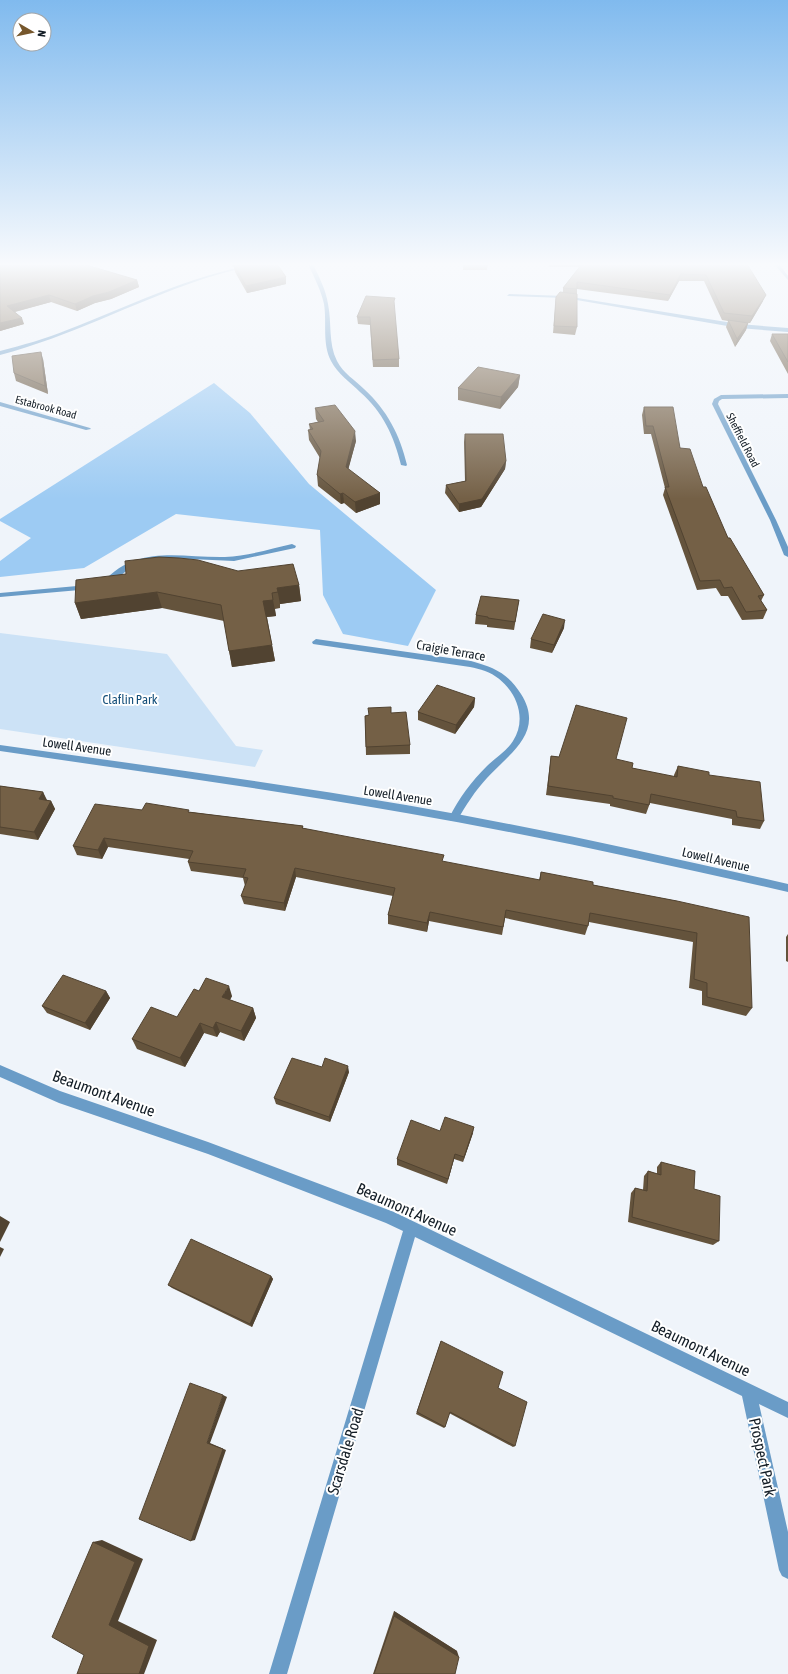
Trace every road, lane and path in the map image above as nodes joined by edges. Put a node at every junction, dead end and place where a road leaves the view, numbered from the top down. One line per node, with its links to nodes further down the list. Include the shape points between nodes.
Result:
1 (37, 342): 3 (street)
2 (328, 342): 7 (street, via 335,363 381,408 397,437)
3 (0, 353)
4 (788, 396): 9 (street, Sheffield Road, via 720,397 715,404)
5 (0, 404): 6 (street, Estabrook Road)
6 (88, 429)
7 (404, 465)
8 (292, 546): 10 (street, via 236,558 174,556 145,560 134,563 107,582 96,585)
9 (788, 555)
10 (0, 595)
11 (316, 642): 13 (street, Craigie Terrace, via 471,664 496,674 516,691 525,710 523,728 518,741 474,786)
12 (0, 748): 13 (street, Lowell Avenue, via 370,803)
13 (454, 818): 14 (street, Lowell Avenue, via 615,849)
14 (788, 888)
15 (0, 1071): 16 (street, Beaumont Avenue, via 59,1097 208,1148 389,1217)
16 (411, 1228): 17 (street, Beaumont Avenue); 20 (street, Scarsdale Road)
17 (748, 1390): 18 (street, Beaumont Avenue); 19 (street, Prospect Park)
18 (788, 1410)
19 (788, 1570)
20 (278, 1674)

